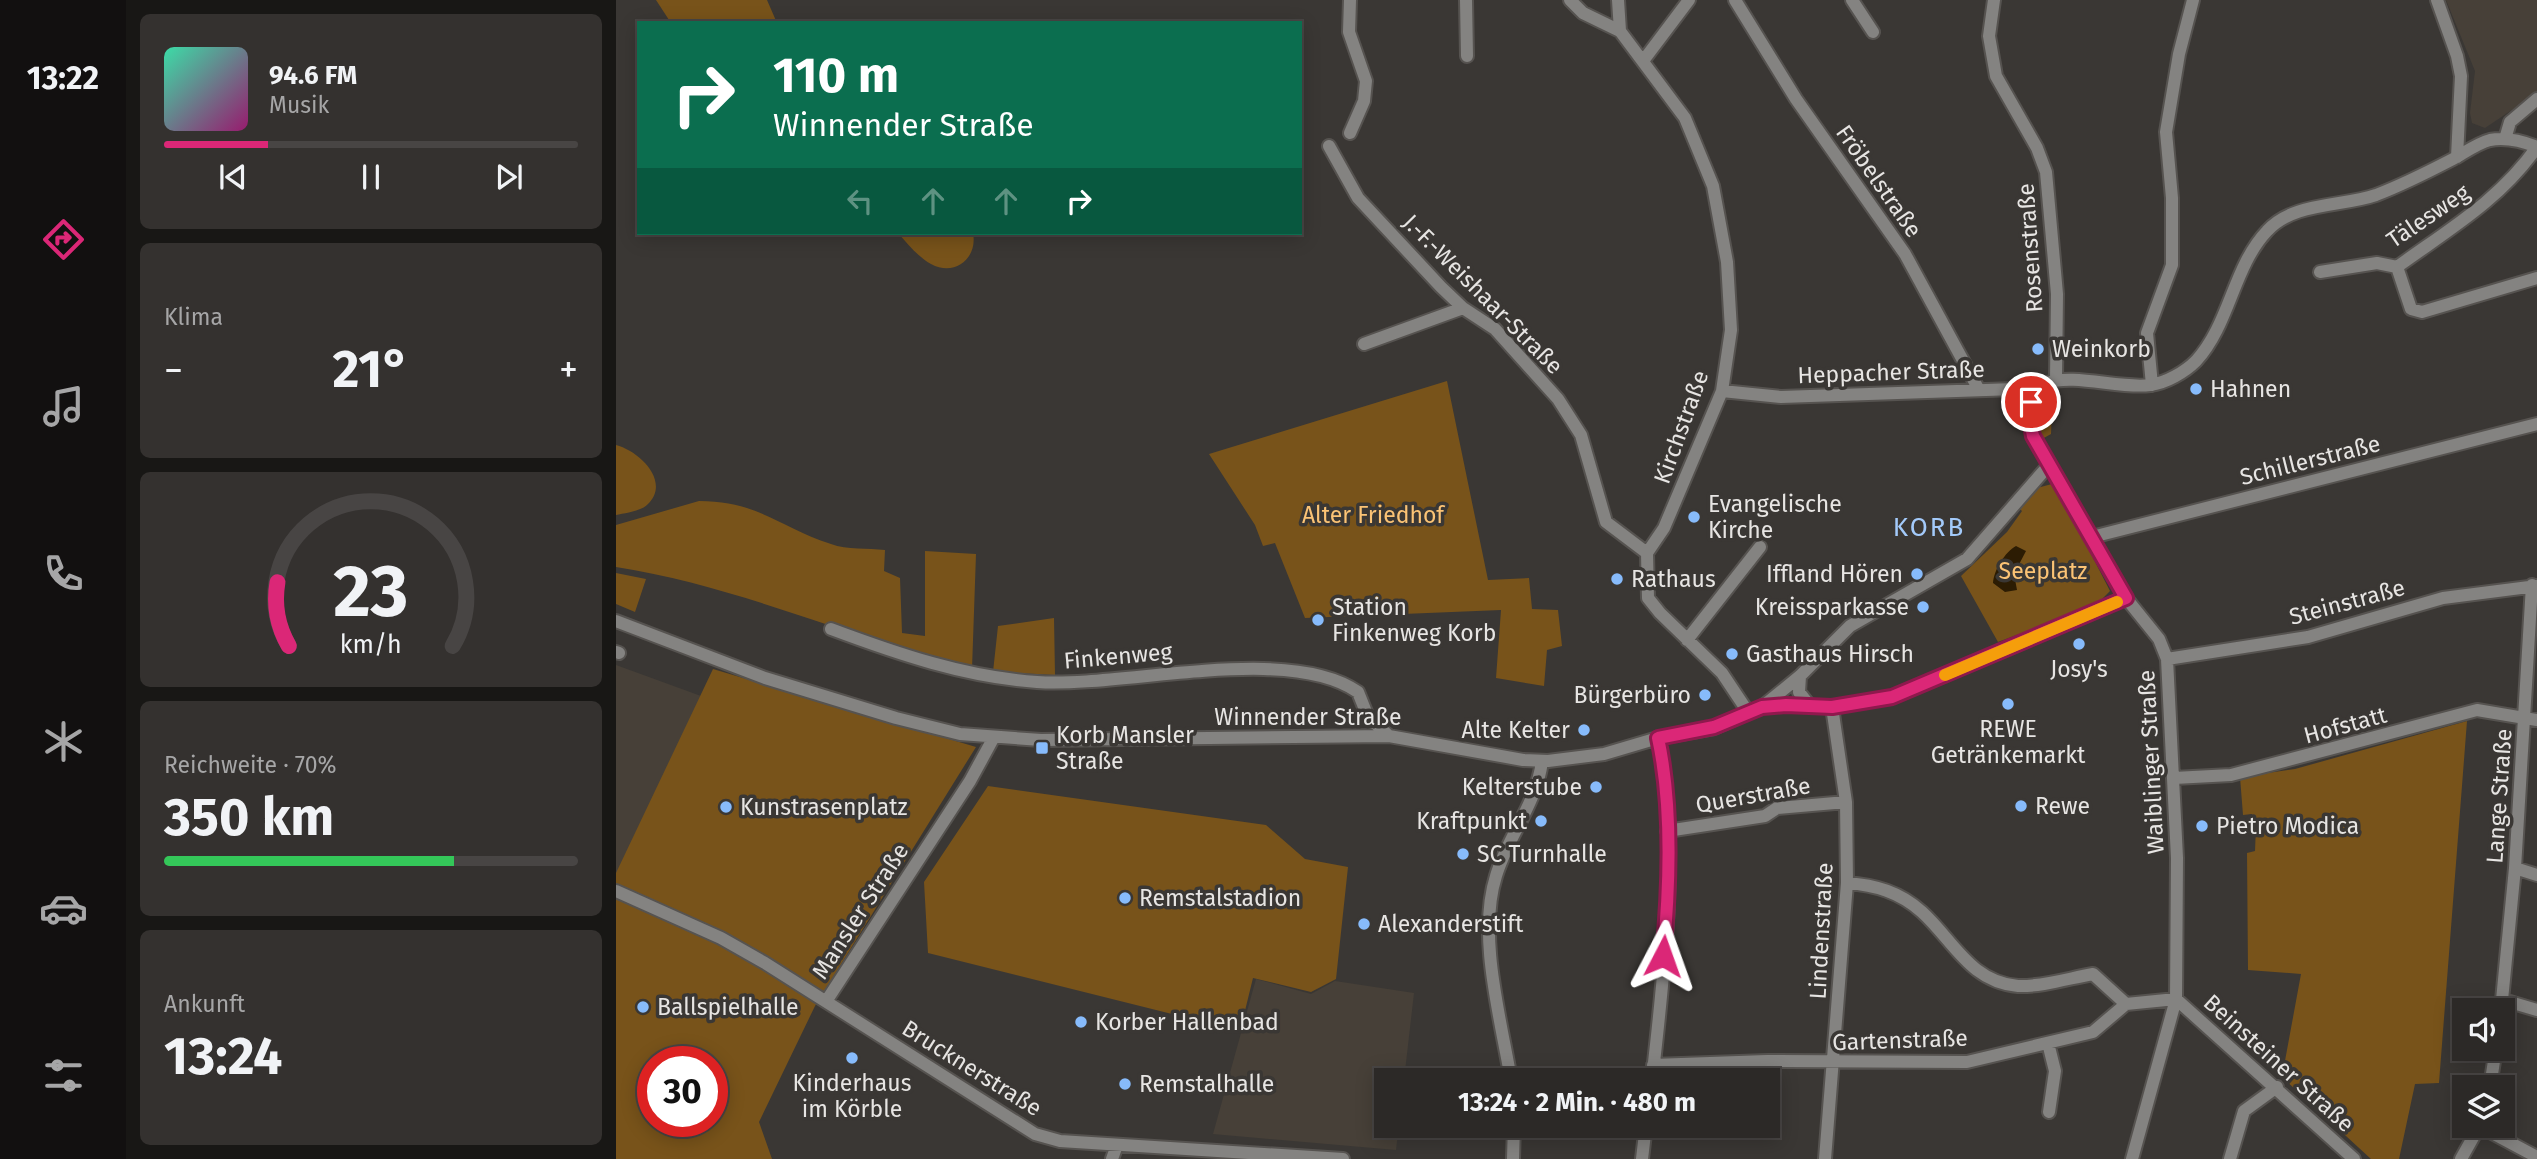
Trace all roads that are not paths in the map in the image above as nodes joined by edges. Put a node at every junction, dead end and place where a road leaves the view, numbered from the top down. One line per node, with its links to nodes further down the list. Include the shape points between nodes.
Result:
1 (1350, 0): 16 (street, via 1349,32 1366,81 1364,101)
2 (1466, 0): 13 (street)
3 (1570, 0): 11 (street, via 1583,13)
4 (1618, 0): 11 (street)
5 (1689, 0): 14 (street)
6 (1735, 0): 28 (street, Fröbelstraße, via 1796,99 1905,254)
7 (1852, 0): 12 (street)
8 (1994, 0): 26 (street, Rosenstraße, via 1989,36 1996,76 2046,172 2057,294)
9 (2193, 0): 27 (street, via 2166,132 2172,265 2147,333)
10 (2437, 0): 20 (street, via 2460,76)
11 (1620, 31): 14 (street, Kirchstraße)
12 (1873, 32)
13 (1467, 56)
14 (1643, 61): 29 (street, Kirchstraße, via 1685,118 1713,186 1727,262 1730,317)
15 (2537, 99): 17 (street, via 2510,122)
16 (1350, 133)
17 (2505, 139): 19 (street); 20 (street, via 2488,140)
18 (1329, 146): 24 (street, J.-F.-Weishaar-Straße, via 1358,198)
19 (2537, 147): 21 (street, Tälesweg, via 2502,190)
20 (2457, 157): 27 (street, via 2373,196 2278,221 2255,247 2197,360 2182,373)
21 (2397, 267): 22 (street, Tälesweg, via 2376,263); 23 (street, via 2411,309 2421,312)
22 (2320, 272)
23 (2537, 278)
24 (1463, 308): 25 (street); 35 (street, J.-F.-Weishaar-Straße, via 1495,329 1558,399 1581,435 1606,522)
25 (1364, 344)
26 (2056, 379): 27 (street); 30 (street)
27 (2152, 385)
28 (1979, 390): 29 (street, Heppacher Straße, via 1781,397); 30 (street, Heppacher Straße, via 2015,389)
29 (1722, 391): 35 (street, Kirchstraße, via 1664,528)
30 (2034, 395): 32 (street, Waiblinger Straße, via 2028,410 2031,425)
31 (2537, 424): 33 (street, Schillerstraße)
32 (2049, 465): 33 (street, Waiblinger Straße); 42 (street, Winnender Straße, via 1967,559 1850,626)
33 (2092, 537): 37 (street, Waiblinger Straße)
34 (1760, 548): 40 (street)
35 (1647, 552): 40 (street, via 1648,598)
36 (2534, 586): 41 (street, Steinstraße, via 2443,598 2308,637); 47 (street, Lange Straße)
37 (2126, 598): 41 (street, Waiblinger Straße, via 2159,639); 45 (street, via 1892,697)
38 (616, 621): 49 (street, Winnender Straße, via 765,678 928,727)
39 (831, 629): 48 (street, Finkenweg, via 907,657 974,674 1035,682 1108,682 1176,671 1325,675 1358,692 1368,717)
40 (1687, 639): 46 (street, via 1723,673)
41 (2167, 659): 52 (street, Waiblinger Straße)
42 (1800, 676): 43 (street, via 1799,692); 44 (street, Winnender Straße)
43 (1809, 705): 44 (street); 45 (street)
44 (1762, 707): 46 (street, Winnender Straße)
45 (1832, 707): 53 (street, Lindenstraße)
46 (1748, 712): 50 (street, Winnender Straße, via 1714,727)
47 (2531, 718): 52 (street, Hofstatt, via 2477,710 2231,775); 55 (street, Lange Straße)
48 (1389, 736): 49 (street, Winnender Straße); 51 (street, Winnender Straße)
49 (994, 737): 61 (street, Mansler Straße)
50 (1658, 738): 51 (street, Winnender Straße, via 1604,754); 54 (street)
51 (1542, 761): 68 (street, via 1540,783 1495,877 1489,939)
52 (2174, 778): 60 (street, Waiblinger Straße)
53 (1846, 802): 54 (street, Querstraße, via 1777,808 1765,816); 57 (street, Lindenstraße)
54 (1667, 831): 67 (street, via 1666,932)
55 (2515, 868): 56 (street); 59 (street, Lange Straße)
56 (2537, 875)
57 (1847, 883): 62 (street, via 1874,885 1921,911 1966,963 1988,979 2018,986 2093,974); 66 (street, Lindenstraße)
58 (616, 891): 61 (street, Brucknerstraße, via 721,938)
59 (2503, 998)
60 (2176, 999): 62 (street); 70 (street, Beinsteiner Straße); 83 (street, Waiblinger Straße)
61 (827, 1000): 76 (street, Brucknerstraße, via 1035,1134 1060,1141)
62 (2126, 1004): 65 (street, Gartenstraße, via 2093,1032)
63 (2515, 1007): 64 (street)
64 (2537, 1010)
65 (2048, 1043): 66 (street, Gartenstraße, via 1967,1062); 71 (street, via 2055,1071)
66 (1834, 1064): 67 (street, Gartenstraße); 82 (street, Lindenstraße)
67 (1653, 1065): 69 (street)
68 (1509, 1068)
69 (1653, 1068)
70 (2277, 1087): 84 (street, via 2244,1111); 85 (street, Beinsteiner Straße)
71 (2049, 1112)
72 (1514, 1138): 80 (street)
73 (1644, 1138): 81 (street)
74 (2473, 1138): 86 (street)
75 (2502, 1138): 77 (street)
76 (1117, 1145): 78 (street); 79 (street, Brucknerstraße)
77 (2537, 1157)
78 (1112, 1159)
79 (1343, 1159)
80 (1513, 1159)
81 (1642, 1159)
82 (1825, 1159)
83 (2132, 1159)
84 (2230, 1159)
85 (2354, 1159)
86 (2461, 1159)

